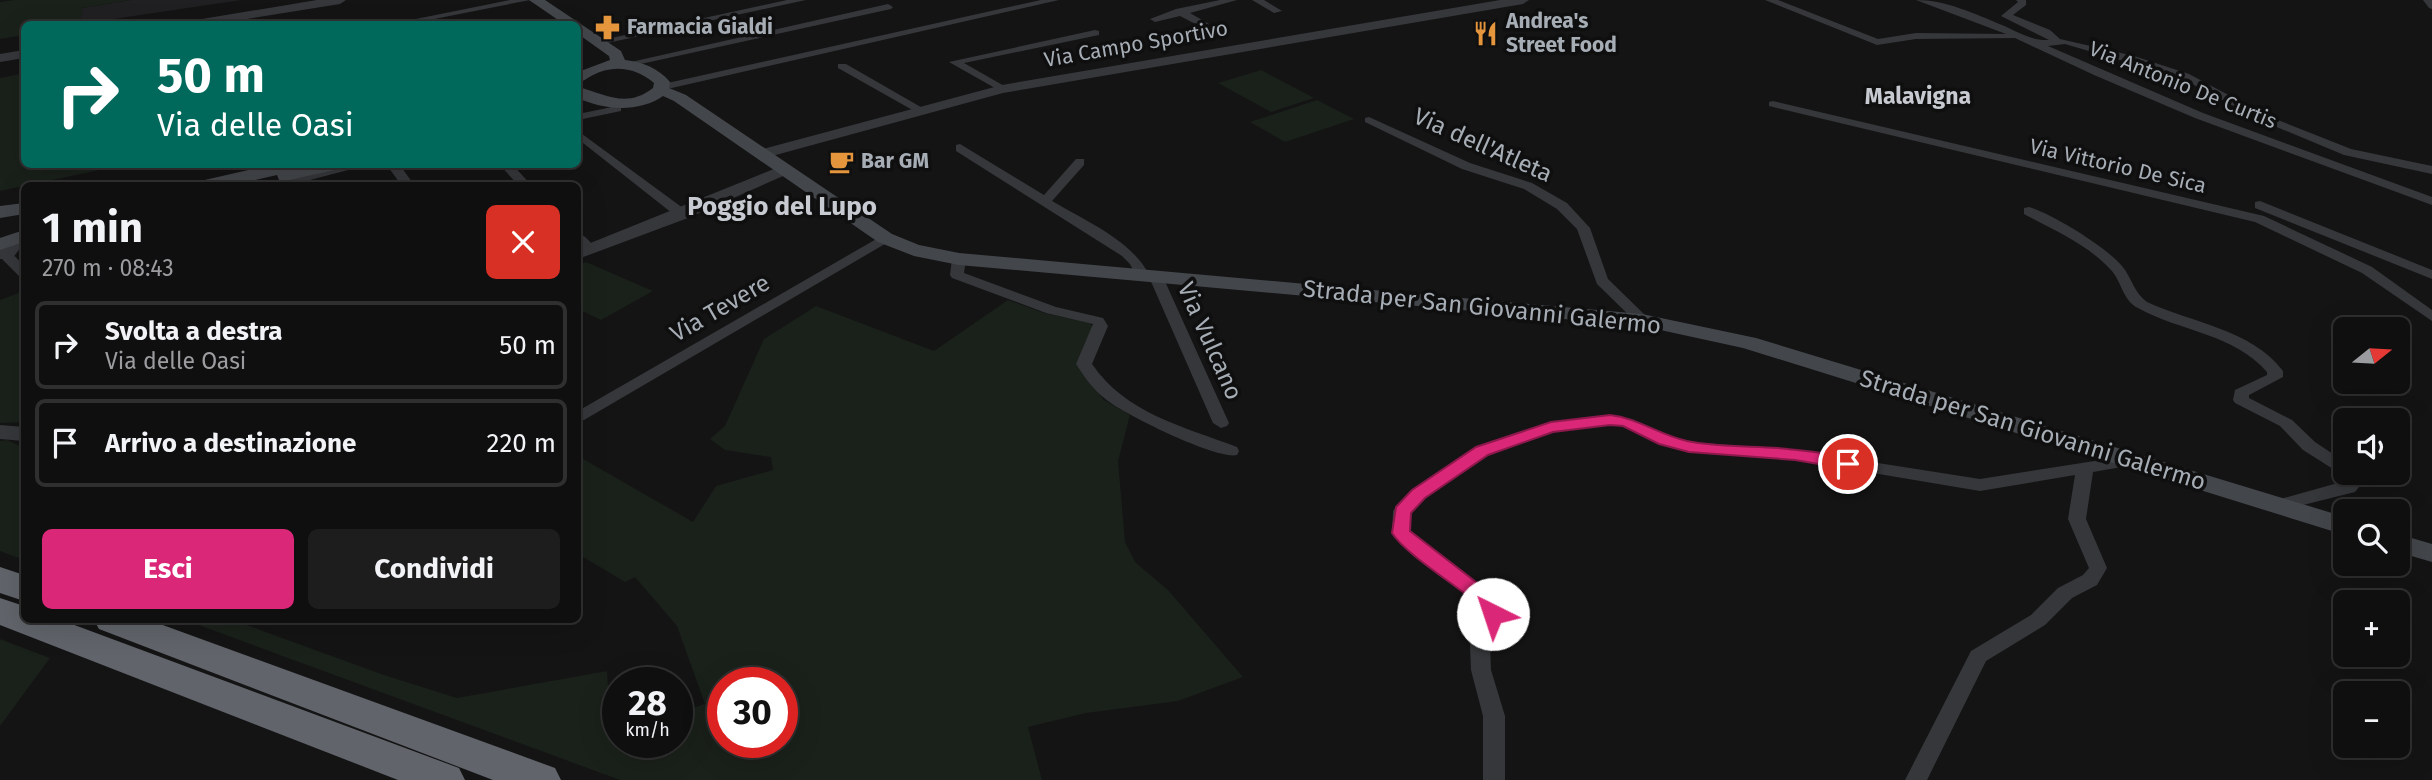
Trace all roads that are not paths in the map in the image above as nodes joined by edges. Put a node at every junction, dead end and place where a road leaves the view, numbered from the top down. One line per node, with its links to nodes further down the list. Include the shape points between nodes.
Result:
1 (340, 0): 19 (street)
2 (525, 0): 20 (street)
3 (536, 0): 21 (main road)
4 (801, 0): 28 (street)
5 (1054, 0): 35 (street)
6 (1232, 0): 17 (street)
7 (1257, 0): 16 (street)
8 (1523, 0): 34 (street, Via Campo Sportivo)
9 (1770, 0): 25 (street, via 1877,42 1930,35)
10 (1922, 0): 25 (street, Via Antonio De Curtis)
11 (2021, 0): 26 (street, via 2021,7 2006,16)
12 (2428, 0): 14 (street)
13 (1171, 6): 17 (street)
14 (2432, 6)
15 (888, 7): 31 (street)
16 (1277, 11)
17 (1182, 12): 18 (street); 22 (street)
18 (1155, 19)
19 (214, 21)
20 (412, 21)
21 (568, 21)
22 (1206, 26)
23 (581, 30): 28 (main road)
24 (1095, 33): 34 (street, via 954,62)
25 (2024, 38): 27 (street, Via Antonio De Curtis)
26 (2056, 40): 27 (street); 52 (street, via 2185,76 2264,118 2348,152)
27 (2037, 44): 59 (street, Via Antonio De Curtis, via 2122,84)
28 (603, 46): 31 (main road)
29 (21, 54): 30 (street)
30 (0, 58)
31 (616, 64): 33 (main road); 35 (main road, via 648,70 662,82)
32 (842, 66): 39 (street)
33 (581, 77)
34 (1002, 89): 39 (street, Via Campo Sportivo)
35 (657, 92): 36 (main road, via 624,102); 44 (main road, Strada per San Giovanni Galermo, via 680,98)
36 (582, 98)
37 (1773, 104): 73 (street, Via Vittorio De Sica, via 2259,219 2367,270)
38 (617, 109): 40 (street)
39 (920, 110): 44 (street, Via Campo Sportivo)
40 (581, 116)
41 (1369, 120): 74 (street, Via dell'Atleta, via 1466,166 1528,186 1562,206 1583,228 1602,281)
42 (581, 136): 64 (street)
43 (960, 148): 58 (street, Via Vulcano)
44 (761, 154): 51 (main road, Strada per San Giovanni Galermo)
45 (1080, 162): 58 (street)
46 (283, 168): 53 (main road)
47 (320, 168): 54 (main road)
48 (347, 168): 55 (street)
49 (395, 168): 56 (street)
50 (509, 168): 57 (street)
51 (784, 170): 64 (street); 65 (main road, Strada per San Giovanni Galermo)
52 (2432, 170)
53 (220, 182)
54 (258, 182)
55 (286, 182)
56 (406, 182)
57 (522, 182)
58 (1045, 201): 72 (street, Via Vulcano, via 1127,253)
59 (2432, 201)
60 (2260, 205): 71 (street)
61 (21, 209): 63 (main road)
62 (2029, 211): 81 (street, via 2109,261 2122,274 2135,301 2235,341 2267,361 2276,371 2275,377 2241,393 2241,400 2286,423)
63 (0, 212)
64 (682, 214): 67 (street)
65 (885, 237): 69 (main road, Strada per San Giovanni Galermo, via 926,254); 75 (street, Via Tevere)
66 (21, 238): 68 (main road)
67 (581, 247)
68 (2, 250): 70 (street)
69 (959, 259): 72 (main road, Strada per San Giovanni Galermo); 79 (street, via 957,275 1051,310 1098,321 1101,326 1084,364 1107,394 1135,412)
70 (21, 270)
71 (2432, 275)
72 (1149, 276): 74 (main road, Strada per San Giovanni Galermo); 76 (street, Via Vulcano)
73 (2432, 317)
74 (1642, 320): 80 (main road, Strada per San Giovanni Galermo, via 1748,343)
75 (581, 415)
76 (1221, 423)
77 (0, 432): 78 (street)
78 (21, 435)
79 (1231, 451)
80 (2135, 460): 82 (street); 84 (main road, Strada per San Giovanni Galermo)
81 (2333, 462)
82 (2085, 468): 96 (street, via 1980,485 1795,455 1689,447 1610,420 1551,427 1482,451 1402,511 1401,533 1478,594 1493,614 1480,645 1481,670 1494,716); 97 (street, via 2077,519 2098,568 2090,580 2065,593 2038,620 1978,656)
83 (2351, 485): 84 (street)
84 (2279, 505): 85 (main road, Strada per San Giovanni Galermo)
85 (2333, 522)
86 (2410, 547): 87 (main road)
87 (2432, 553)
88 (0, 579): 89 (highway)
89 (21, 587)
90 (0, 611): 91 (highway)
91 (21, 619)
92 (32, 623): 94 (highway)
93 (120, 623): 95 (highway)
94 (444, 780)
95 (540, 780)
96 (1494, 780)
97 (1916, 780)

